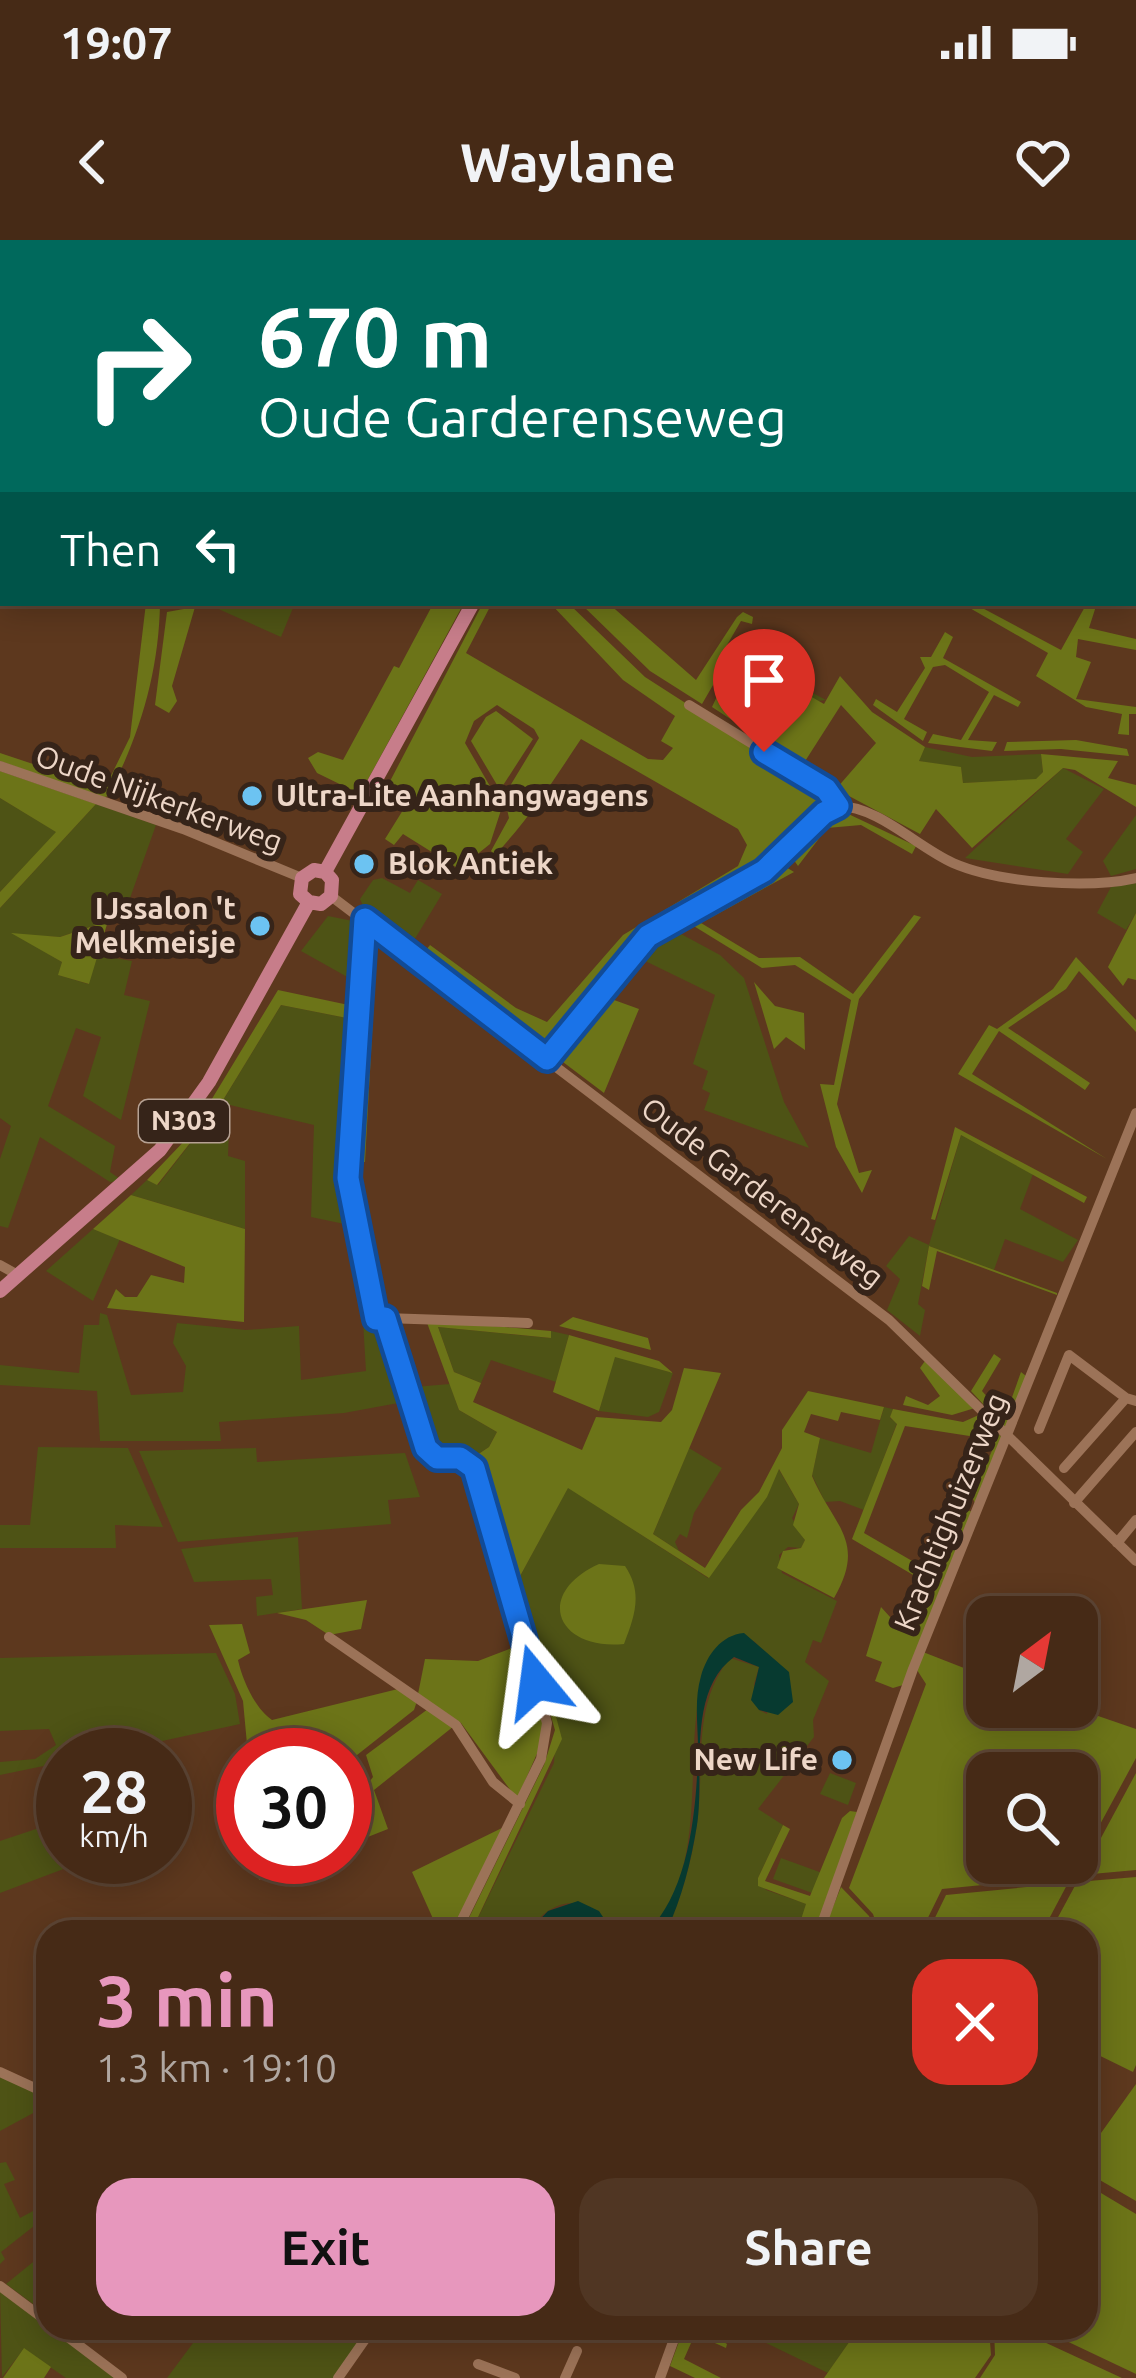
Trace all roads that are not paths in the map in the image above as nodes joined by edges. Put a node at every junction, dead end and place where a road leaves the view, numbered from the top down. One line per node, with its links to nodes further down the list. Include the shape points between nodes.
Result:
1 (470, 606): 5 (main road)
2 (689, 705): 4 (street, via 826,789)
3 (0, 766): 6 (street, Oude Nijkerkerweg)
4 (838, 806): 7 (street, via 861,810 971,869 1100,886); 11 (street, via 764,871 648,936)
5 (325, 872): 6 (main road); 8 (main road)
6 (302, 878): 9 (main road, via 300,894)
7 (1136, 878)
8 (331, 896): 9 (main road); 10 (street, Oude Garderenseweg)
9 (309, 902): 14 (main road, N303, via 186,1118 135,1177)
10 (365, 919): 11 (street, Oude Garderenseweg); 16 (street, via 348,1178 376,1319)
11 (547, 1059): 21 (street, Oude Garderenseweg, via 889,1320)
12 (1136, 1113): 21 (street, Krachtighuizerweg)
13 (0, 1265): 14 (street)
14 (24, 1273): 15 (main road, N303)
15 (0, 1291)
16 (385, 1318): 17 (street); 28 (street, via 426,1448 474,1468 547,1724)
17 (528, 1323)
18 (1131, 1399): 19 (street, via 1069,1355); 22 (street)
19 (1039, 1429)
20 (1136, 1432): 23 (street)
21 (1009, 1441): 23 (street, Oude Garderenseweg); 30 (street, Krachtighuizerweg, via 913,1669)
22 (1064, 1468)
23 (1074, 1503): 25 (street, Oude Garderenseweg)
24 (1136, 1520): 25 (street)
25 (1117, 1543): 26 (street, Oude Garderenseweg)
26 (1136, 1561)
27 (329, 1637): 28 (street, via 456,1725 493,1782)
28 (520, 1804): 29 (street)
29 (462, 1920)
30 (823, 1920)
31 (0, 2072): 32 (street)
32 (36, 2088)
33 (0, 2286): 34 (street)
34 (36, 2313)
35 (72, 2340): 40 (street)
36 (365, 2340): 41 (street)
37 (674, 2340): 44 (street)
38 (577, 2351): 43 (street)
39 (478, 2363): 42 (street)
40 (122, 2378)
41 (338, 2378)
42 (515, 2378)
43 (565, 2378)
44 (660, 2378)

